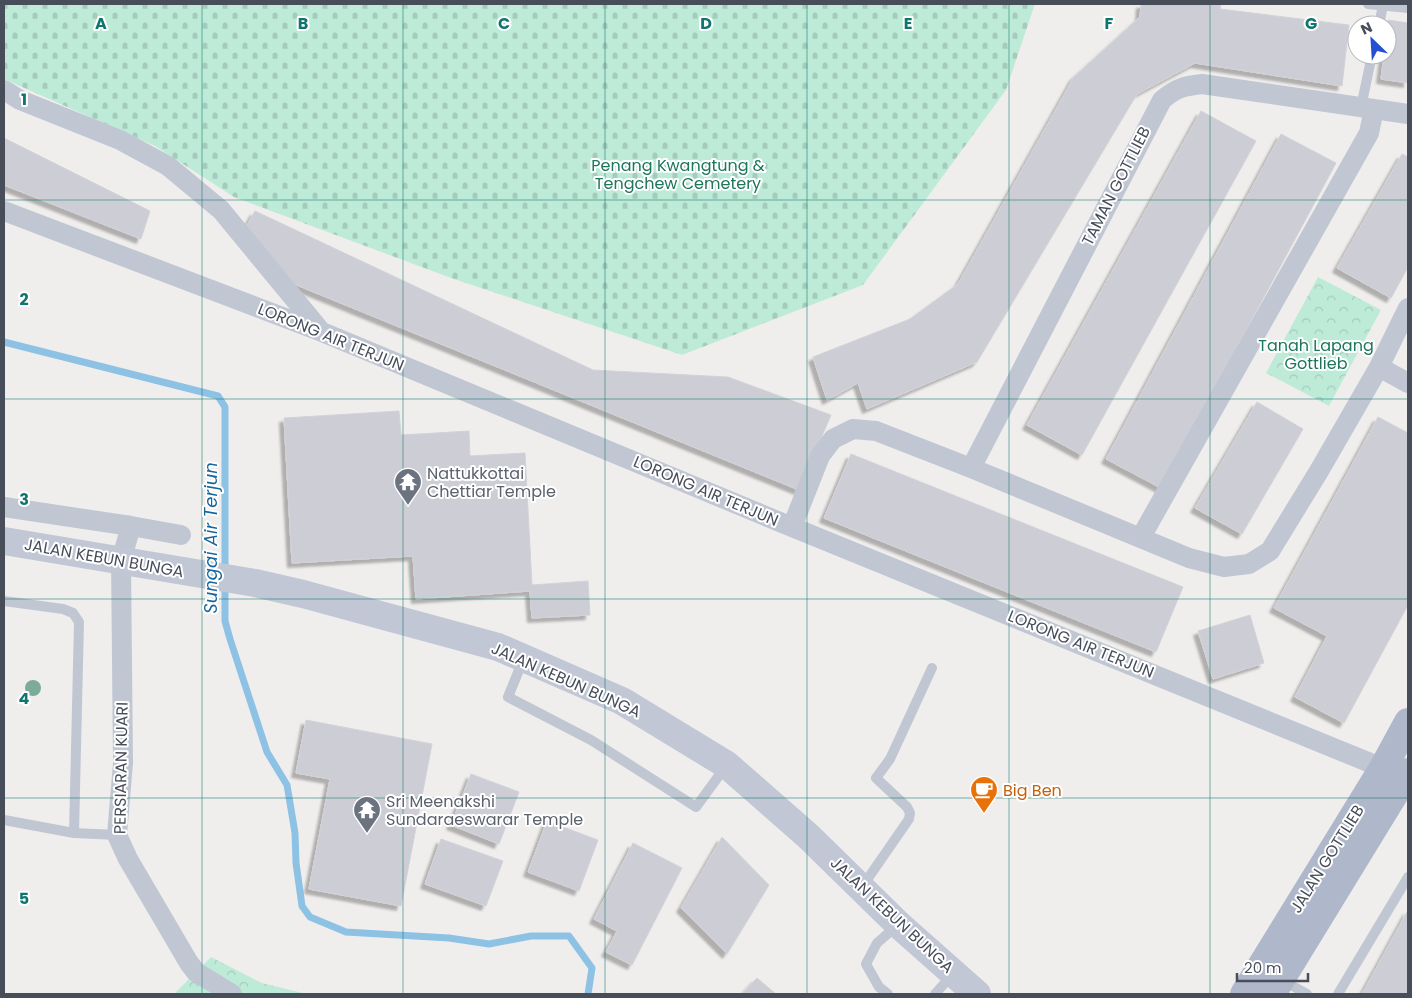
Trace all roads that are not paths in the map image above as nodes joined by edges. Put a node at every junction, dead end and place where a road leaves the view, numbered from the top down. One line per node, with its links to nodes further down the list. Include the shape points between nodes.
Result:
1 (1368, 4): 2 (lane)
2 (1383, 5): 3 (lane); 4 (lane)
3 (1408, 8)
4 (1381, 15)
5 (1371, 65): 7 (lane)
6 (4, 90): 11 (street, via 20,100 120,140 168,166 221,210)
7 (1368, 108): 8 (street, TAMAN GOTTLIEB); 14 (street, TAMAN GOTTLIEB, via 1202,84 1175,89 1162,100); 19 (street, via 1369,133)
8 (1408, 114)
9 (4, 211): 11 (street, LORONG AIR TERJUN)
10 (1408, 308): 12 (street)
11 (322, 332): 17 (street, LORONG AIR TERJUN)
12 (1379, 367): 13 (street); 19 (street, via 1270,551 1249,564 1224,567 1189,558)
13 (1408, 383)
14 (971, 468): 17 (street, via 876,431 853,429 833,439 820,456); 19 (street)
15 (4, 507): 16 (street)
16 (131, 526): 18 (street); 21 (street, PERSIARAN KUARI)
17 (792, 527): 27 (street, LORONG AIR TERJUN)
18 (181, 535)
19 (1141, 537)
20 (4, 541): 21 (street, JALAN KEBUN BUNGA)
21 (121, 561): 23 (street, JALAN KEBUN BUNGA, via 303,594 498,647); 30 (street, PERSIARAN KUARI, via 123,763)
22 (4, 601): 29 (lane, via 63,609 79,622)
23 (524, 659): 26 (street, JALAN KEBUN BUNGA, via 622,701); 26 (lane, via 508,697 591,740 696,807)
24 (932, 668): 32 (lane, via 890,759 876,778 908,807 909,819)
25 (1408, 722): 27 (main road, JALAN GOTTLIEB)
26 (726, 765): 32 (street, JALAN KEBUN BUNGA)
27 (1401, 774): 35 (main road, JALAN GOTTLIEB); 40 (main road, JALAN GOTTLIEB)
28 (4, 820): 29 (lane)
29 (74, 833): 30 (lane)
30 (117, 835): 36 (street, PERSIARAN KUARI, via 189,964 196,972)
31 (1408, 877): 42 (lane)
32 (862, 887): 33 (street, JALAN KEBUN BUNGA)
33 (899, 925): 34 (street, JALAN KEBUN BUNGA); 37 (lane, via 877,943 866,964 879,987)
34 (954, 973): 38 (lane); 39 (street, JALAN KEBUN BUNGA)
35 (1277, 987): 41 (lane)
36 (232, 994)
37 (888, 994)
38 (934, 994)
39 (977, 994)
40 (1244, 994)
41 (1307, 994)
42 (1338, 994)

